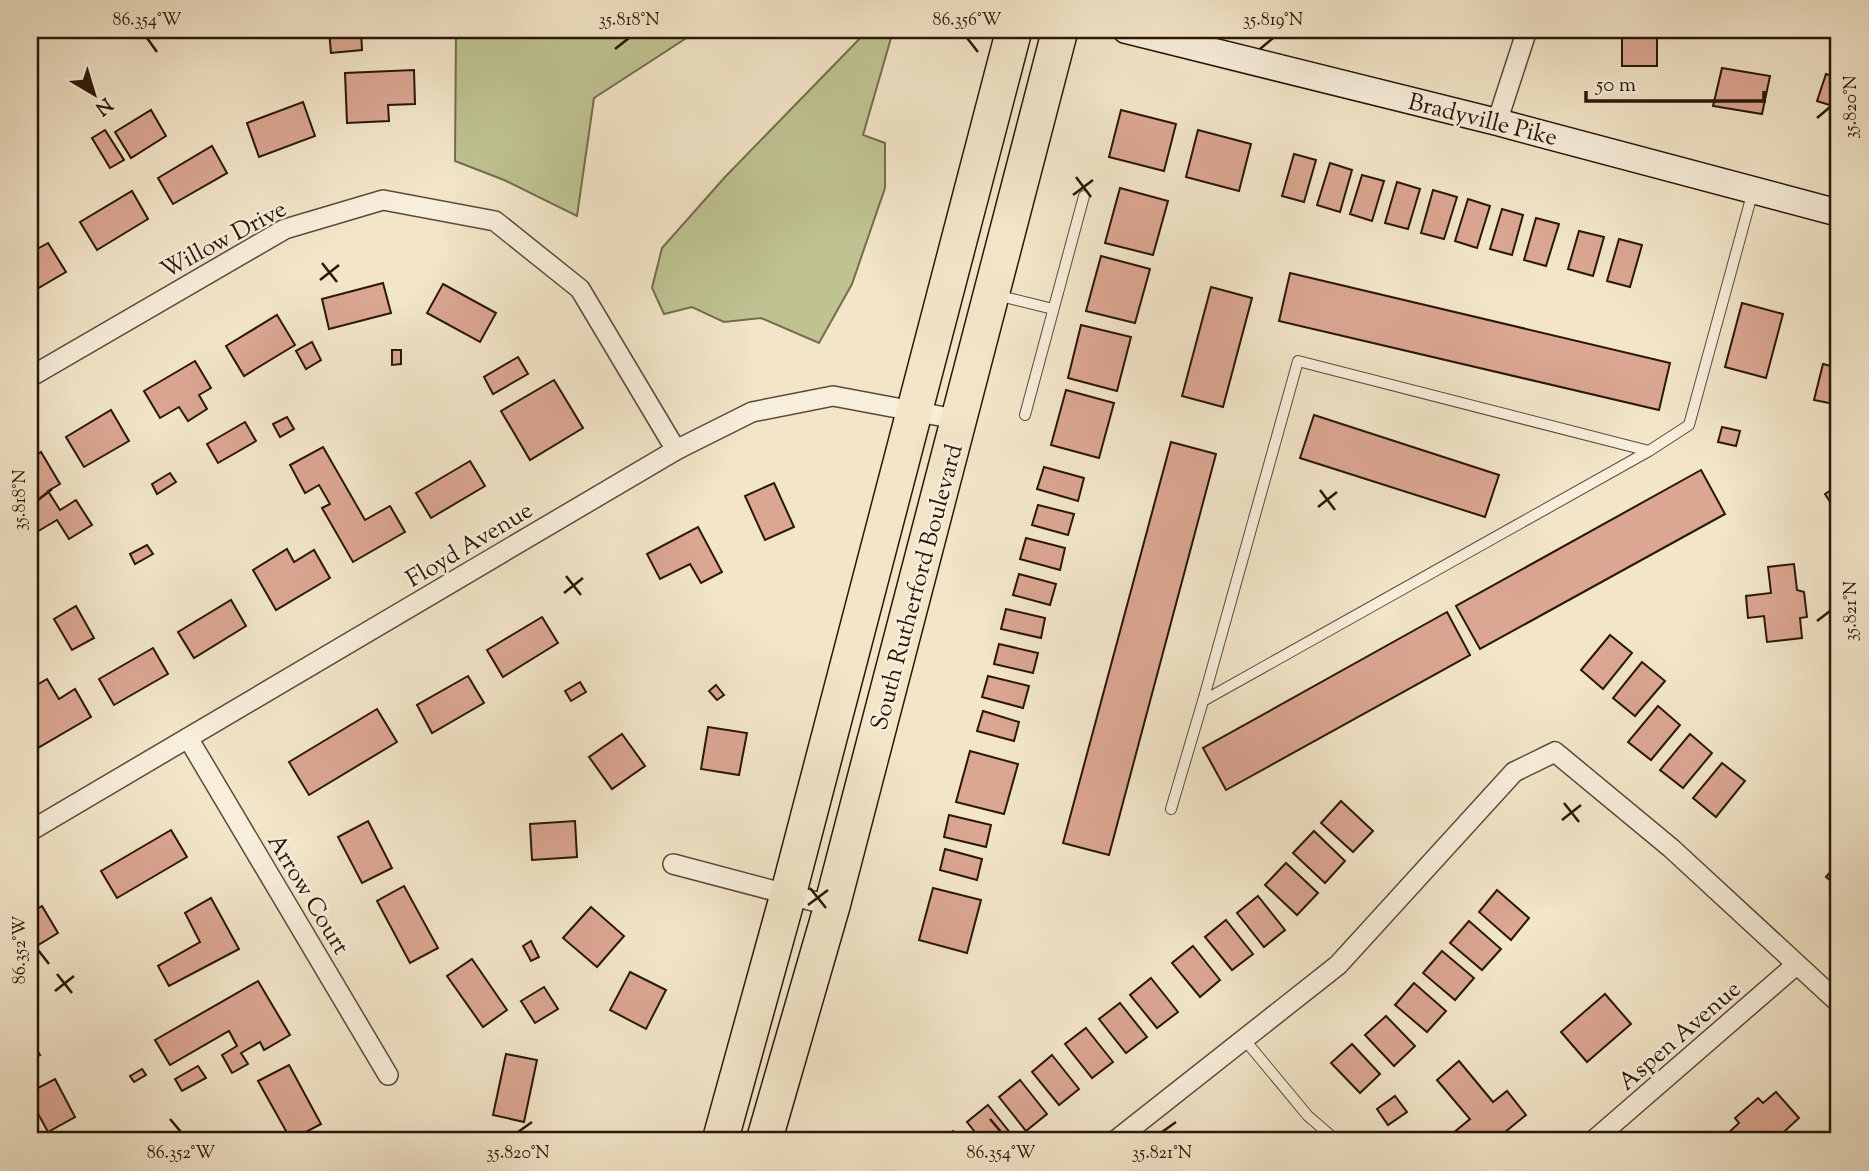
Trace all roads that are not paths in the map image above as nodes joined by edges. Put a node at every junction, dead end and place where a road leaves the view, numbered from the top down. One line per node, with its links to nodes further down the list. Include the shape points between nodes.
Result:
1 (1014, 30): 12 (highway, South Rutherford Boulevard)
2 (1060, 30): 9 (highway, South Rutherford Boulevard)
3 (1126, 30): 5 (main road, Bradyville Pike)
4 (1527, 30): 5 (street)
5 (1497, 122): 6 (main road, Bradyville Pike)
6 (1753, 190): 8 (main road, Bradyville Pike); 16 (lane, via 1689,425)
7 (1084, 196): 10 (lane)
8 (1839, 213)
9 (992, 294): 10 (lane); 14 (highway, South Rutherford Boulevard)
10 (1053, 309): 13 (lane)
11 (30, 377): 15 (street, Willow Drive, via 285,229 383,200 495,221 580,289)
12 (915, 410): 14 (street, Floyd Avenue); 15 (street, Floyd Avenue, via 833,396 752,412); 22 (highway, South Rutherford Boulevard)
13 (1025, 415)
14 (961, 420): 23 (highway, South Rutherford Boulevard)
15 (676, 450): 18 (street, Floyd Avenue)
16 (1649, 451): 17 (lane); 17 (lane, via 1298,361)
17 (1203, 701): 19 (lane)
18 (188, 738): 20 (street, Floyd Avenue); 27 (street, Arrow Court)
19 (1171, 809)
20 (30, 831)
21 (673, 864): 22 (street)
22 (788, 895): 23 (street); 28 (highway, South Rutherford Boulevard)
23 (832, 906): 29 (highway, South Rutherford Boulevard)
24 (1796, 965): 25 (street); 26 (street, via 1671,848 1555,751 1514,772 1338,965); 32 (street, Aspen Avenue)
25 (1839, 1003)
26 (1244, 1039): 30 (street); 31 (lane, via 1308,1116)
27 (388, 1075)
28 (720, 1141)
29 (765, 1141)
30 (1115, 1141)
31 (1337, 1141)
32 (1593, 1141)

